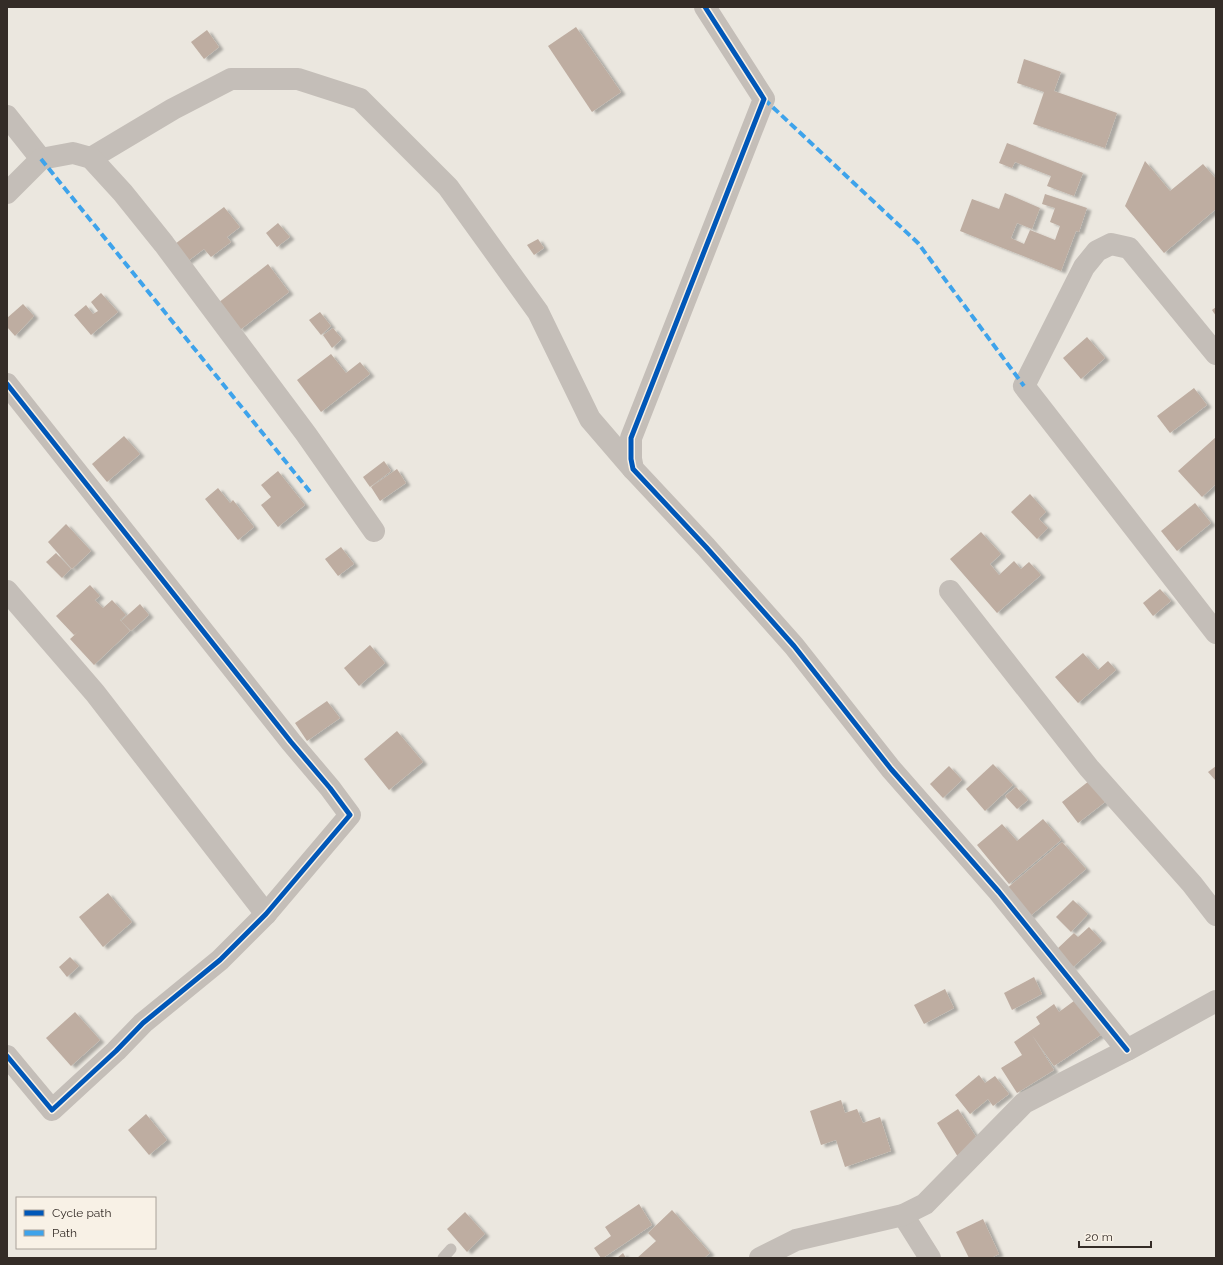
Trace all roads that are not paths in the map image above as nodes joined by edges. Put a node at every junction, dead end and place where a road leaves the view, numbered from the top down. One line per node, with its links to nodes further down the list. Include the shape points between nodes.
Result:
1 (705, 7): 8 (street, via 764,99 631,438 630,459)
2 (7, 116): 4 (street)
3 (91, 158): 4 (street, via 72,153); 8 (street, via 173,109 231,79 298,79 360,99 448,187 538,312 590,419); 9 (street, via 164,244 306,434)
4 (41, 159): 5 (street)
5 (7, 193)
6 (1216, 354): 12 (street, via 1129,248 1111,244 1097,251 1084,266 1024,386)
7 (7, 384): 13 (street, via 350,815)
8 (633, 469): 16 (street, via 794,646 890,769 999,892)
9 (374, 531)
10 (7, 591): 13 (street, via 95,693)
11 (950, 591): 14 (street, via 1089,768 1192,884)
12 (1216, 633)
13 (266, 914): 17 (street, via 220,960 143,1023 52,1110)
14 (1216, 915)
15 (1216, 1001): 16 (street)
16 (1127, 1050): 18 (street, via 1024,1104 925,1204)
17 (7, 1056)
18 (903, 1215): 21 (street, via 796,1240); 22 (street)
19 (451, 1249): 20 (lane)
20 (443, 1258)
21 (760, 1258)
22 (930, 1258)

